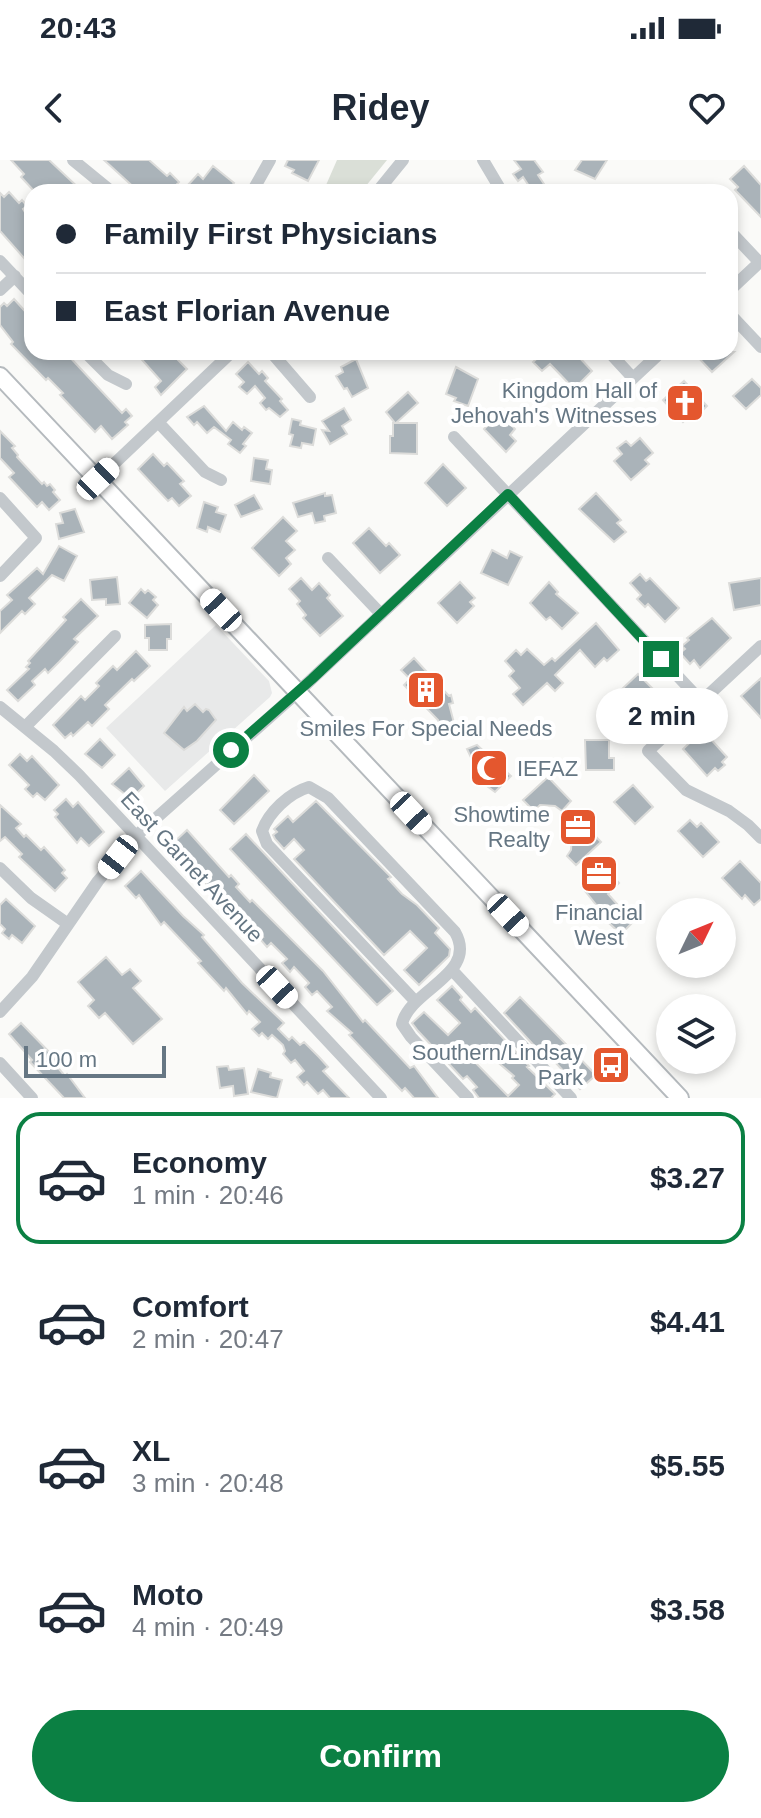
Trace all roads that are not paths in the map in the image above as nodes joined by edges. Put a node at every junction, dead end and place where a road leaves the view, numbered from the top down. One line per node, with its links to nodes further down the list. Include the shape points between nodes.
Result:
1 (73, 160): 5 (street)
2 (270, 160): 6 (street)
3 (403, 160): 7 (street)
4 (483, 160): 8 (street)
5 (102, 184)
6 (256, 184)
7 (384, 184)
8 (497, 184)
9 (738, 239): 11 (street)
10 (0, 261): 12 (street)
11 (760, 262): 13 (street)
12 (15, 276): 14 (street); 15 (street)
13 (738, 283)
14 (24, 286)
15 (0, 290)
16 (738, 323): 17 (street)
17 (761, 347)
18 (94, 360): 25 (street)
19 (224, 360): 27 (street)
20 (278, 360): 26 (street)
21 (616, 360): 24 (street)
22 (652, 360): 24 (street)
23 (0, 376): 29 (main road)
24 (633, 378): 31 (street)
25 (126, 384)
26 (310, 397)
27 (158, 422): 29 (street); 30 (street, via 205,472)
28 (454, 437): 31 (street)
29 (98, 479): 38 (main road)
30 (221, 480)
31 (508, 494): 35 (street); 39 (street)
32 (0, 498): 34 (street, via 36,538)
33 (328, 558): 35 (street)
34 (0, 576)
35 (380, 613): 38 (street)
36 (115, 636): 41 (street)
37 (761, 646): 39 (street)
38 (298, 692): 42 (street); 54 (main road)
39 (701, 701): 43 (street, via 648,751 686,790 729,811)
40 (0, 707): 41 (street, East Garnet Avenue)
41 (26, 726): 42 (street, East Garnet Avenue)
42 (136, 836): 45 (street); 51 (street, East Garnet Avenue)
43 (761, 838)
44 (0, 868): 45 (street)
45 (68, 924): 48 (street)
46 (452, 970): 47 (street); 47 (street, via 460,958 455,932 328,798 309,787 297,790 267,818 262,831 267,844); 53 (street)
47 (416, 1002): 52 (street, via 402,1024)
48 (0, 1012)
49 (0, 1063): 50 (street)
50 (32, 1098)
51 (381, 1098)
52 (468, 1098)
53 (571, 1098)
54 (680, 1098)

